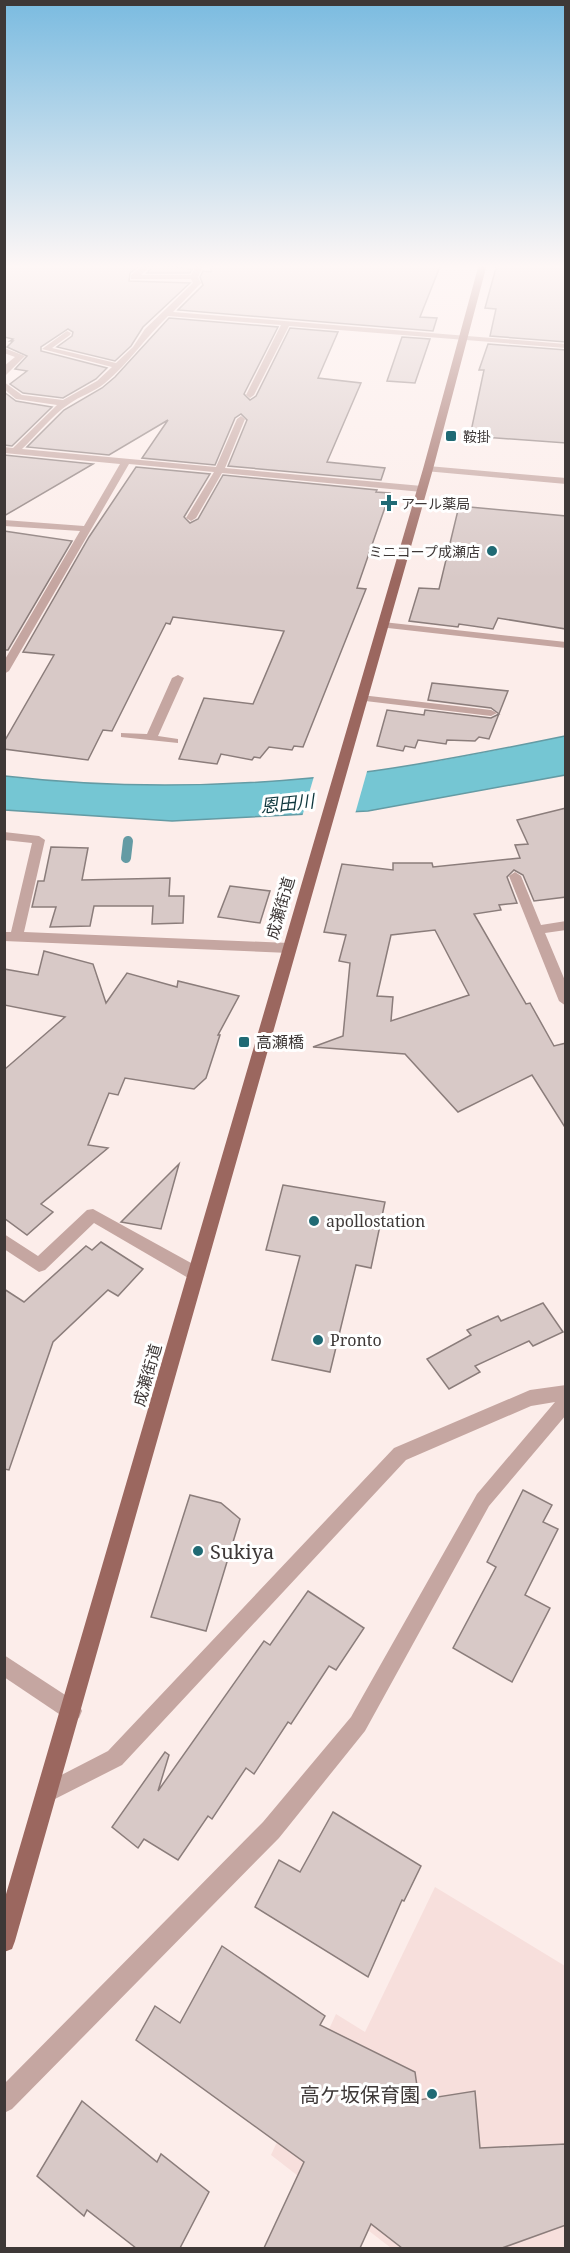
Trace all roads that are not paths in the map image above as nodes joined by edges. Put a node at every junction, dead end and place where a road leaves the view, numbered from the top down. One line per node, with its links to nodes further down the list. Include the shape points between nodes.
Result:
1 (115, 369): 6 (street)
2 (263, 369): 5 (street)
3 (455, 369): 11 (main road)
4 (4, 384): 6 (street, via 19,397)
5 (250, 395)
6 (64, 404): 9 (street)
7 (241, 419): 12 (street)
8 (4, 450): 9 (street)
9 (16, 450): 10 (street)
10 (125, 463): 12 (street); 17 (street)
11 (428, 469): 13 (street); 14 (main road)
12 (219, 471): 14 (street); 15 (street)
13 (566, 481)
14 (422, 489): 18 (main road)
15 (190, 518)
16 (4, 523): 17 (street)
17 (87, 529): 20 (street)
18 (383, 625): 19 (street); 22 (main road)
19 (566, 645)
20 (4, 671)
21 (178, 678): 25 (street)
22 (361, 698): 23 (street); 32 (main road, 成瀬街道)
23 (491, 713)
24 (125, 735): 25 (street)
25 (151, 738): 26 (street)
26 (174, 741)
27 (4, 836): 31 (street, via 39,840)
28 (515, 876): 30 (street)
29 (566, 926): 30 (street)
30 (536, 930): 33 (street)
31 (10, 936): 32 (street)
32 (289, 948): 35 (main road, 成瀬街道)
33 (566, 1001)
34 (4, 1240): 35 (street, via 39,1265 93,1215)
35 (196, 1274): 39 (main road, 成瀬街道)
36 (566, 1393): 40 (street, via 530,1398 400,1454 115,1758)
37 (566, 1402): 42 (street, via 483,1500 358,1724 271,1830)
38 (4, 1665): 39 (street)
39 (72, 1712): 40 (main road, 成瀬街道)
40 (49, 1791): 41 (main road, 成瀬街道)
41 (5, 1936)
42 (4, 2101)

